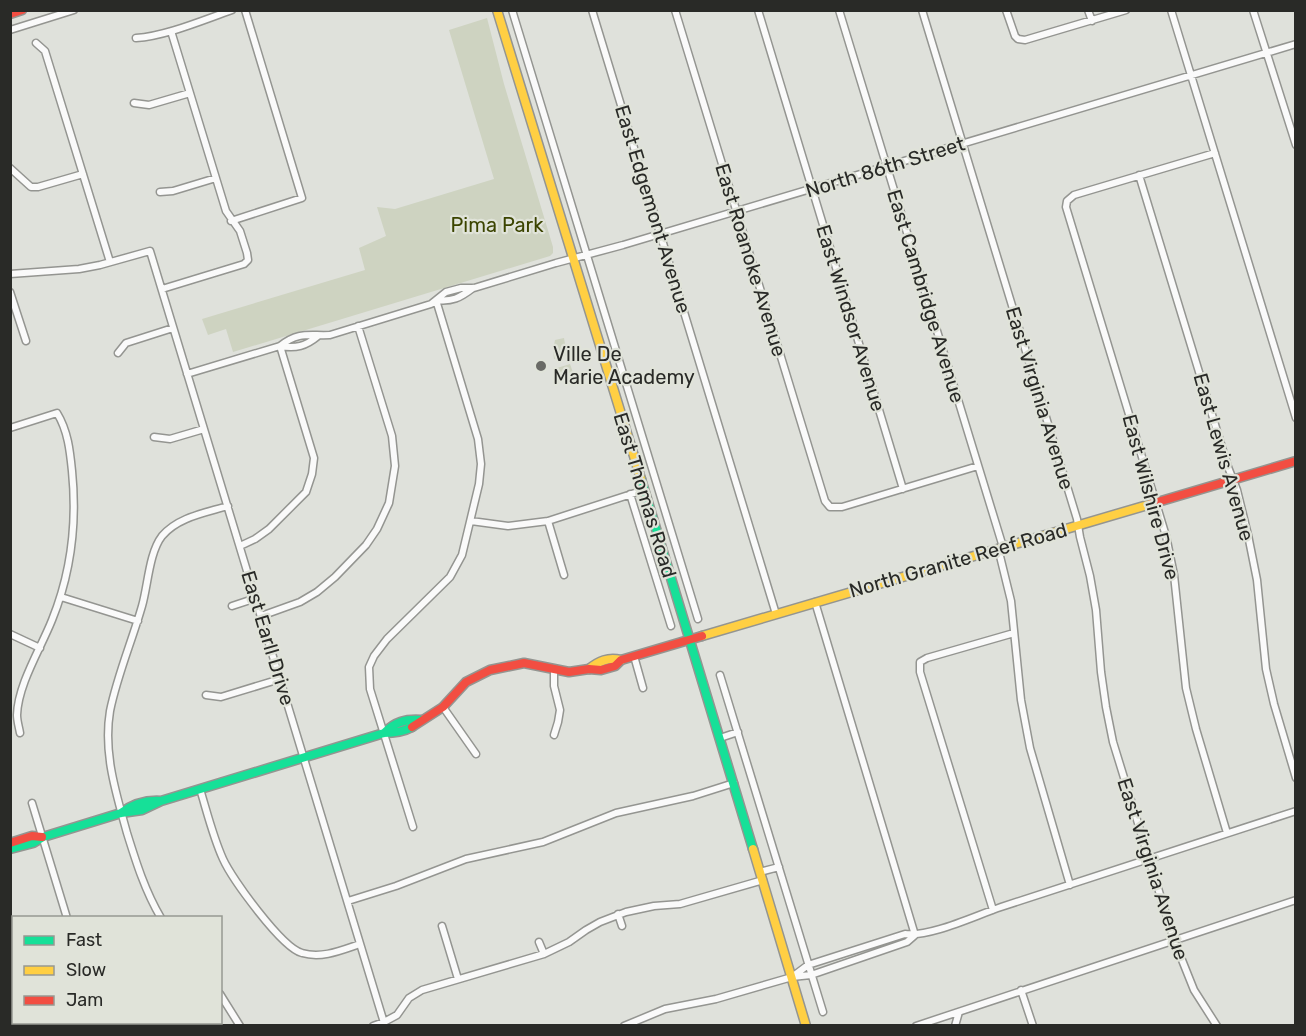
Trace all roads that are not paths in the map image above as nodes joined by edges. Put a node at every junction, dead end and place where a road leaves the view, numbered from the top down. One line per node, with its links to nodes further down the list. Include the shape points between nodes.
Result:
1 (22, 10): 17 (street)
2 (74, 10): 19 (street)
3 (232, 10): 20 (street)
4 (245, 10): 39 (street, via 302,198)
5 (497, 10): 42 (street, East Thomas Road)
6 (512, 10): 41 (street, East Thomas Road)
7 (592, 10): 40 (street, East Edgemont Avenue)
8 (675, 10): 38 (street, East Roanoke Avenue)
9 (758, 10): 36 (street, East Windsor Avenue)
10 (839, 10): 31 (street, East Cambridge Avenue)
11 (922, 10): 28 (street, East Virginia Avenue)
12 (1006, 10): 18 (street, via 1018,39)
13 (1089, 10): 18 (street)
14 (1125, 10): 18 (street)
15 (1171, 10): 25 (street)
16 (1253, 10): 24 (street)
17 (10, 14)
18 (1092, 21)
19 (10, 30)
20 (171, 31): 21 (street); 26 (street)
21 (136, 38)
22 (36, 43): 33 (street, via 45,51)
23 (1296, 44): 24 (street, North 86th Street)
24 (1267, 53): 25 (street, North 86th Street); 29 (street)
25 (1191, 75): 28 (street, North 86th Street); 30 (street)
26 (190, 93): 27 (street, via 149,105); 35 (street)
27 (134, 103)
28 (963, 143): 31 (street, North 86th Street); 68 (street, East Virginia Avenue)
29 (1296, 145)
30 (1215, 153): 34 (street); 54 (street)
31 (887, 166): 36 (street, North 86th Street); 59 (street, East Cambridge Avenue)
32 (10, 168): 33 (street, via 31,187)
33 (83, 174): 43 (street)
34 (1138, 175): 60 (street, East Lewis Avenue); 64 (street, East Wilshire Drive, via 1074,195 1067,201 1066,210)
35 (216, 178): 37 (street); 39 (street)
36 (812, 188): 38 (street, North 86th Street); 61 (street, East Windsor Avenue)
37 (160, 192)
38 (736, 211): 40 (street, North 86th Street); 61 (street, East Roanoke Avenue, via 823,498 830,507 842,507)
39 (231, 220): 45 (street, via 240,231 248,260)
40 (660, 234): 41 (street, North 86th Street); 76 (street, East Edgemont Avenue)
41 (586, 255): 42 (street, North 86th Street); 78 (street, East Thomas Road)
42 (572, 258): 47 (street, North 86th Street, via 474,288 446,292); 62 (street, East Thomas Road)
43 (110, 262): 44 (street, via 79,269); 45 (street, East Earll Drive, via 150,251)
44 (10, 274)
45 (162, 289): 49 (street, East Earll Drive)
46 (10, 292): 50 (street)
47 (436, 300): 48 (street, North 86th Street); 66 (street, via 478,439 481,464)
48 (358, 326): 51 (street, North 86th Street, via 318,336 310,343 292,348); 77 (street, via 392,436 395,466 389,503 366,545 335,577 300,602)
49 (173, 328): 52 (street, via 126,343); 53 (street, East Earll Drive)
50 (26, 341)
51 (280, 346): 53 (street, North 86th Street); 69 (street, via 314,458 312,474 306,492 269,529)
52 (118, 353)
53 (187, 374): 56 (street, East Earll Drive)
54 (1296, 418)
55 (10, 428): 72 (street, via 57,413 64,426 70,449 74,517)
56 (204, 429): 57 (street, via 170,439); 65 (street, East Earll Drive)
57 (154, 437)
58 (1296, 461): 60 (street, North Granite Reef Road)
59 (978, 466): 61 (street); 70 (street, East Cambridge Avenue)
60 (1233, 479): 64 (street, North Granite Reef Road); 99 (street, East Lewis Avenue, via 1257,580 1266,669)
61 (903, 489)
62 (644, 490): 63 (street); 83 (street, East Thomas Road)
63 (630, 494): 67 (street); 80 (street, East Thomas Road)
64 (1156, 502): 68 (street, North Granite Reef Road); 106 (street, East Wilshire Drive, via 1174,575 1186,688)
65 (228, 506): 69 (street, East Earll Drive); 79 (street, via 181,522 161,537 154,550)
66 (471, 521): 67 (street, via 507,526); 92 (street, via 462,555 450,577 379,649 369,667 370,689)
67 (548, 521): 71 (street)
68 (1078, 525): 70 (street, North Granite Reef Road); 110 (street, East Virginia Avenue, via 1096,610 1108,719)
69 (240, 546): 73 (street, East Earll Drive)
70 (1001, 548): 74 (street, North Granite Reef Road); 81 (street, East Cambridge Avenue)
71 (564, 575)
72 (61, 597): 79 (street); 84 (street)
73 (256, 598): 75 (street); 77 (street, East Earll Drive)
74 (815, 602): 76 (street, North Granite Reef Road); 122 (street)
75 (232, 606)
76 (776, 614): 83 (street, North Granite Reef Road)
77 (261, 616): 88 (street, East Earll Drive)
78 (698, 619)
79 (138, 621): 104 (street, via 110,712 108,733 112,780)
80 (671, 626)
81 (1014, 633): 113 (street, East Cambridge Avenue, via 1030,748); 116 (street, via 920,662)
82 (10, 634): 84 (street)
83 (690, 639): 85 (street, North Granite Reef Road); 96 (street, East Thomas Road)
84 (40, 648): 94 (street, via 21,695 17,714)
85 (634, 656): 86 (street, North Granite Reef Road, via 601,670); 89 (street)
86 (554, 670): 91 (street, North Granite Reef Road, via 524,663 490,670 466,682); 95 (street, via 560,710)
87 (720, 675): 93 (street)
88 (280, 679): 90 (street, via 221,697); 98 (street, East Earll Drive)
89 (643, 688)
90 (206, 695)
91 (443, 706): 92 (street, North Granite Reef Road, via 407,730); 97 (street)
92 (384, 732): 98 (street, North Granite Reef Road); 105 (street)
93 (738, 732): 96 (street); 111 (street)
94 (20, 733)
95 (554, 735)
96 (720, 738): 100 (street, East Thomas Road)
97 (476, 754)
98 (304, 757): 101 (street, North Granite Reef Road); 115 (street, East Earll Drive)
99 (1296, 778)
100 (734, 783): 112 (street, East Thomas Road); 115 (street, via 616,813 543,842 466,859)
101 (200, 789): 104 (street, North Granite Reef Road, via 160,801 153,807); 125 (street, via 212,830 233,877 288,945 299,953 326,955)
102 (32, 803): 107 (street)
103 (1296, 811): 106 (street)
104 (121, 813): 107 (street, North Granite Reef Road); 119 (street, via 138,870)
105 (413, 827)
106 (1227, 833): 110 (street)
107 (43, 837): 108 (street, North Granite Reef Road); 109 (street, North Granite Reef Road); 118 (street)
108 (10, 843)
109 (10, 849)
110 (1149, 860): 113 (street); 123 (street, East Virginia Avenue)
111 (779, 867): 112 (street); 127 (street)
112 (762, 876): 117 (street, via 681,904); 129 (street, East Thomas Road)
113 (1070, 885): 116 (street)
114 (1296, 900): 123 (street)
115 (348, 901): 125 (street, East Earll Drive)
116 (993, 909): 122 (street)
117 (618, 914): 121 (street); 126 (street)
118 (66, 916)
119 (160, 916)
120 (442, 926): 130 (street)
121 (622, 926)
122 (915, 935): 127 (street, via 905,934); 128 (street, via 907,942)
123 (1174, 940): 131 (street); 145 (street, East Virginia Avenue, via 1194,990)
124 (539, 942): 126 (street)
125 (360, 944): 136 (street, East Earll Drive)
126 (544, 954): 130 (street)
127 (808, 965): 128 (street); 129 (street)
128 (811, 975): 129 (street); 133 (street)
129 (792, 977): 139 (street, via 665,1009); 140 (street, East Thomas Road)
130 (458, 979): 136 (street, via 413,995)
131 (1021, 990): 134 (street); 144 (street)
132 (222, 997): 137 (street)
133 (823, 1012)
134 (959, 1012): 135 (street); 143 (street)
135 (927, 1022): 141 (street); 142 (street)
136 (385, 1024): 138 (street)
137 (240, 1026)
138 (373, 1026)
139 (624, 1026)
140 (806, 1026)
141 (916, 1026)
142 (934, 1026)
143 (954, 1026)
144 (1033, 1026)
145 (1217, 1026)

